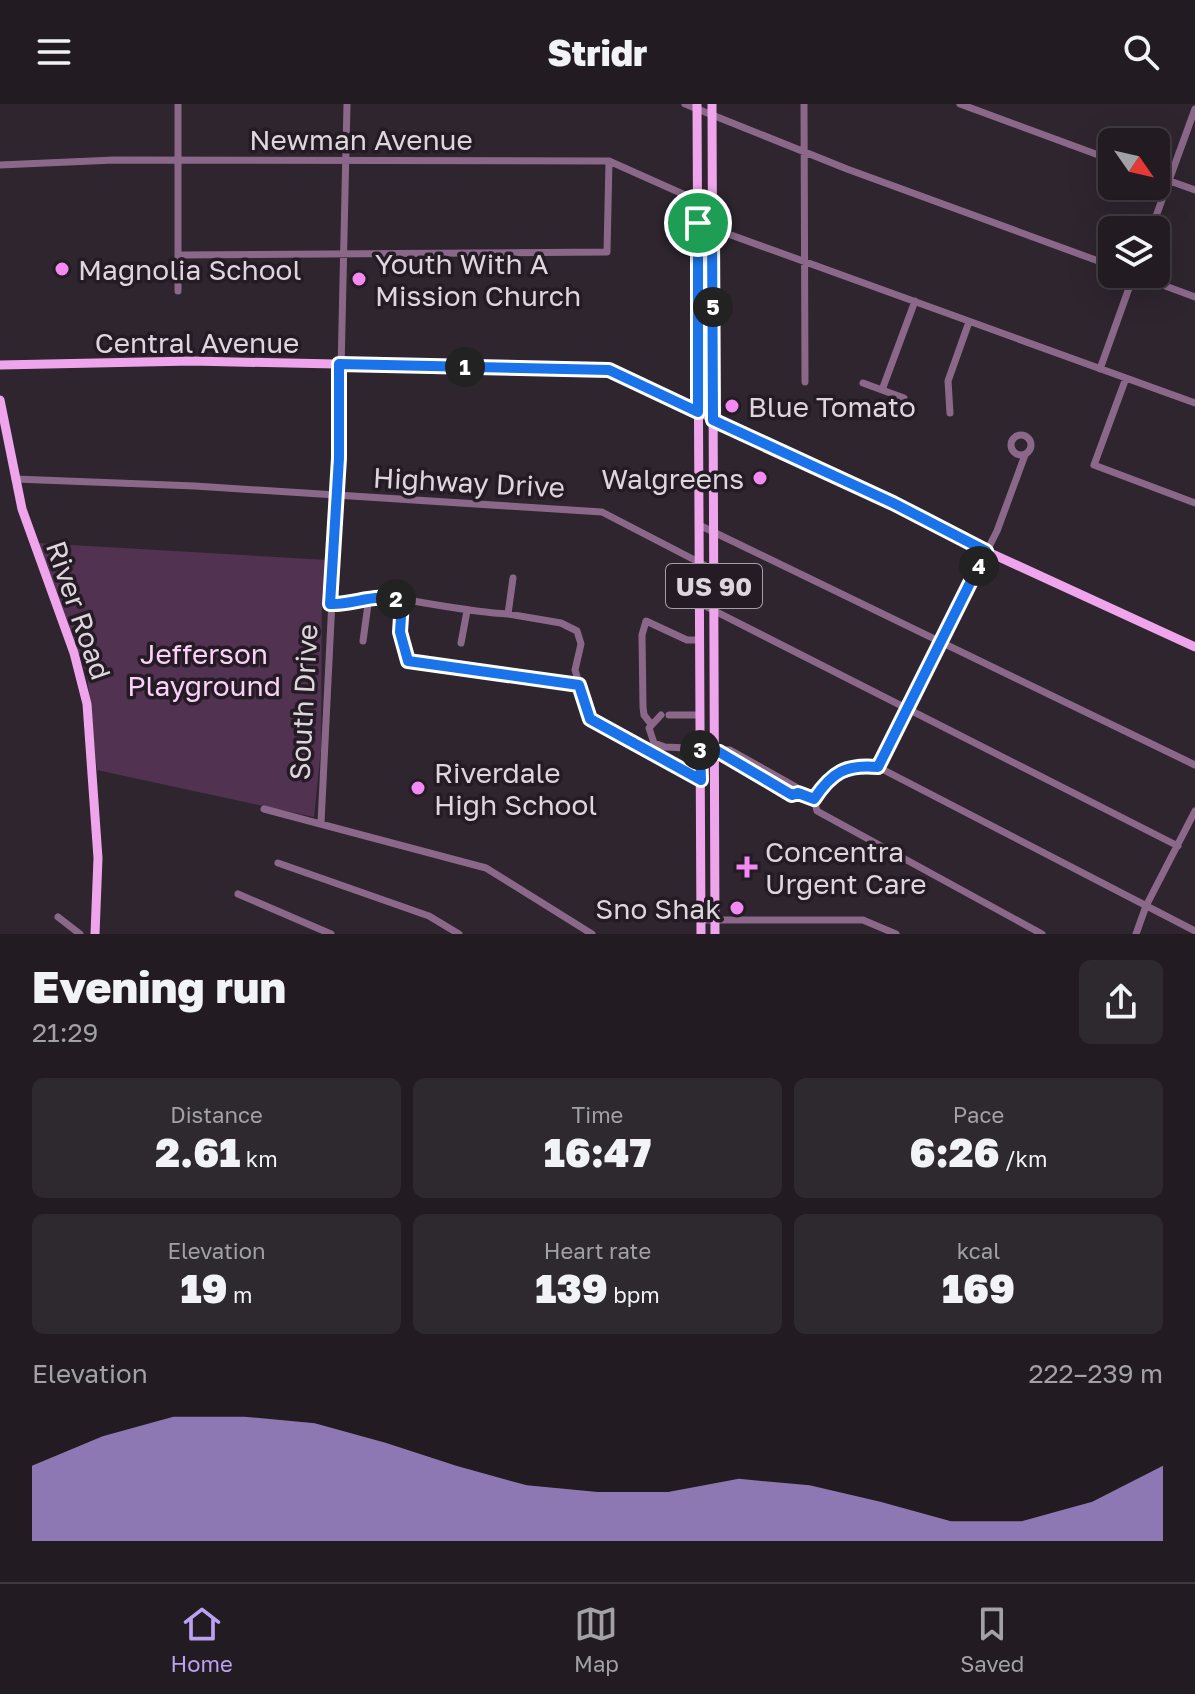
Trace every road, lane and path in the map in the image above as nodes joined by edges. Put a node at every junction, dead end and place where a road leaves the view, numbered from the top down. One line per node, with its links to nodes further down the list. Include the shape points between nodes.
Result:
1 (178, 104): 13 (street)
2 (347, 104): 11 (street, South Drive)
3 (685, 104): 6 (street)
4 (804, 104): 9 (street)
5 (960, 104): 10 (street)
6 (697, 107): 7 (street); 18 (main road, US 90)
7 (712, 109): 9 (street); 19 (main road, US 90)
8 (1194, 113): 15 (street)
9 (805, 152): 24 (street); 25 (street)
10 (1098, 155)
11 (347, 161): 12 (street, Newman Avenue); 13 (street, Newman Avenue); 23 (street, South Drive)
12 (609, 161): 18 (street, Newman Avenue); 23 (street, via 607,252)
13 (178, 162): 14 (street, Newman Avenue); 22 (street)
14 (0, 165)
15 (1170, 178)
16 (1170, 181): 17 (street)
17 (1195, 190)
18 (698, 201): 19 (street, Newman Avenue); 20 (main road, US 90)
19 (712, 207): 21 (main road, US 90)
20 (698, 223): 21 (street); 42 (main road, US 90)
21 (712, 228): 24 (street); 44 (main road, US 90)
22 (178, 255): 23 (street); 28 (street)
23 (346, 255): 32 (street, South Drive)
24 (805, 261): 30 (street); 36 (street)
25 (1098, 261)
26 (1129, 288): 34 (street)
27 (1170, 288): 29 (street)
28 (178, 291)
29 (1195, 297)
30 (915, 301): 31 (street); 38 (street)
31 (969, 322): 34 (street); 43 (street, via 948,381)
32 (339, 364): 33 (main road, Central Avenue); 42 (main road, Central Avenue, via 609,370); 47 (street, South Drive)
33 (0, 365)
34 (1100, 369): 35 (street)
35 (1126, 378): 41 (street); 48 (street, via 1094,465)
36 (805, 382)
37 (863, 383): 38 (street)
38 (882, 390): 39 (street)
39 (904, 398)
40 (0, 400): 46 (main road, River Road)
41 (1195, 403)
42 (698, 412): 44 (main road, Central Avenue); 49 (main road, US 90)
43 (950, 413)
44 (713, 420): 50 (main road, US 90); 51 (main road, Central Avenue)
45 (1025, 455): 51 (street, via 1010,503)
46 (15, 479): 47 (street, Highway Drive); 89 (main road, River Road, via 87,704 98,858)
47 (337, 498): 52 (street, Highway Drive, via 602,512); 58 (street, South Drive)
48 (1195, 503)
49 (699, 525): 50 (street); 52 (main road, US 90)
50 (714, 531): 53 (main road, US 90); 64 (street)
51 (986, 551): 64 (street); 66 (main road, Central Avenue)
52 (699, 564): 53 (street, Highway Drive); 57 (main road, US 90)
53 (714, 570): 59 (main road, US 90)
54 (513, 578): 61 (street)
55 (369, 597): 56 (street); 58 (street); 63 (street)
56 (402, 602): 60 (street); 67 (street, via 400,632 408,661)
57 (699, 603): 59 (street); 62 (main road, US 90)
58 (330, 604): 79 (street, South Drive)
59 (714, 610): 68 (street); 72 (main road, US 90)
60 (467, 611): 61 (street); 65 (street)
61 (508, 614): 67 (street, via 577,631)
62 (699, 640): 69 (main road, US 90); 70 (street, via 687,640 646,621 642,687 644,715)
63 (363, 641)
64 (943, 642): 68 (street); 73 (street)
65 (461, 643)
66 (1195, 647)
67 (579, 685): 75 (street, via 590,719)
68 (910, 710): 74 (street); 80 (street)
69 (700, 715): 70 (street, via 665,715); 71 (main road, US 90)
70 (651, 724): 71 (street, via 654,743)
71 (700, 749): 72 (street); 75 (main road, US 90)
72 (717, 752): 76 (street, via 792,795); 86 (main road, US 90)
73 (1195, 765)
74 (878, 767): 76 (street, via 845,768 825,782); 83 (street)
75 (701, 780): 85 (main road, US 90)
76 (814, 799): 96 (street, via 817,811)
77 (264, 809): 79 (street)
78 (1195, 811): 80 (street)
79 (321, 823): 92 (street, via 486,868)
80 (1178, 846): 83 (street)
81 (278, 863): 91 (street, via 429,916)
82 (238, 894): 90 (street)
83 (1146, 906): 87 (street); 97 (street)
84 (58, 917): 88 (street)
85 (701, 920): 86 (street); 93 (main road, US 90)
86 (715, 920): 94 (main road, US 90); 95 (street, via 863,920)
87 (1195, 931)
88 (80, 934)
89 (95, 934)
90 (331, 934)
91 (459, 934)
92 (592, 934)
93 (701, 934)
94 (715, 934)
95 (896, 934)
96 (1042, 934)
97 (1136, 934)

